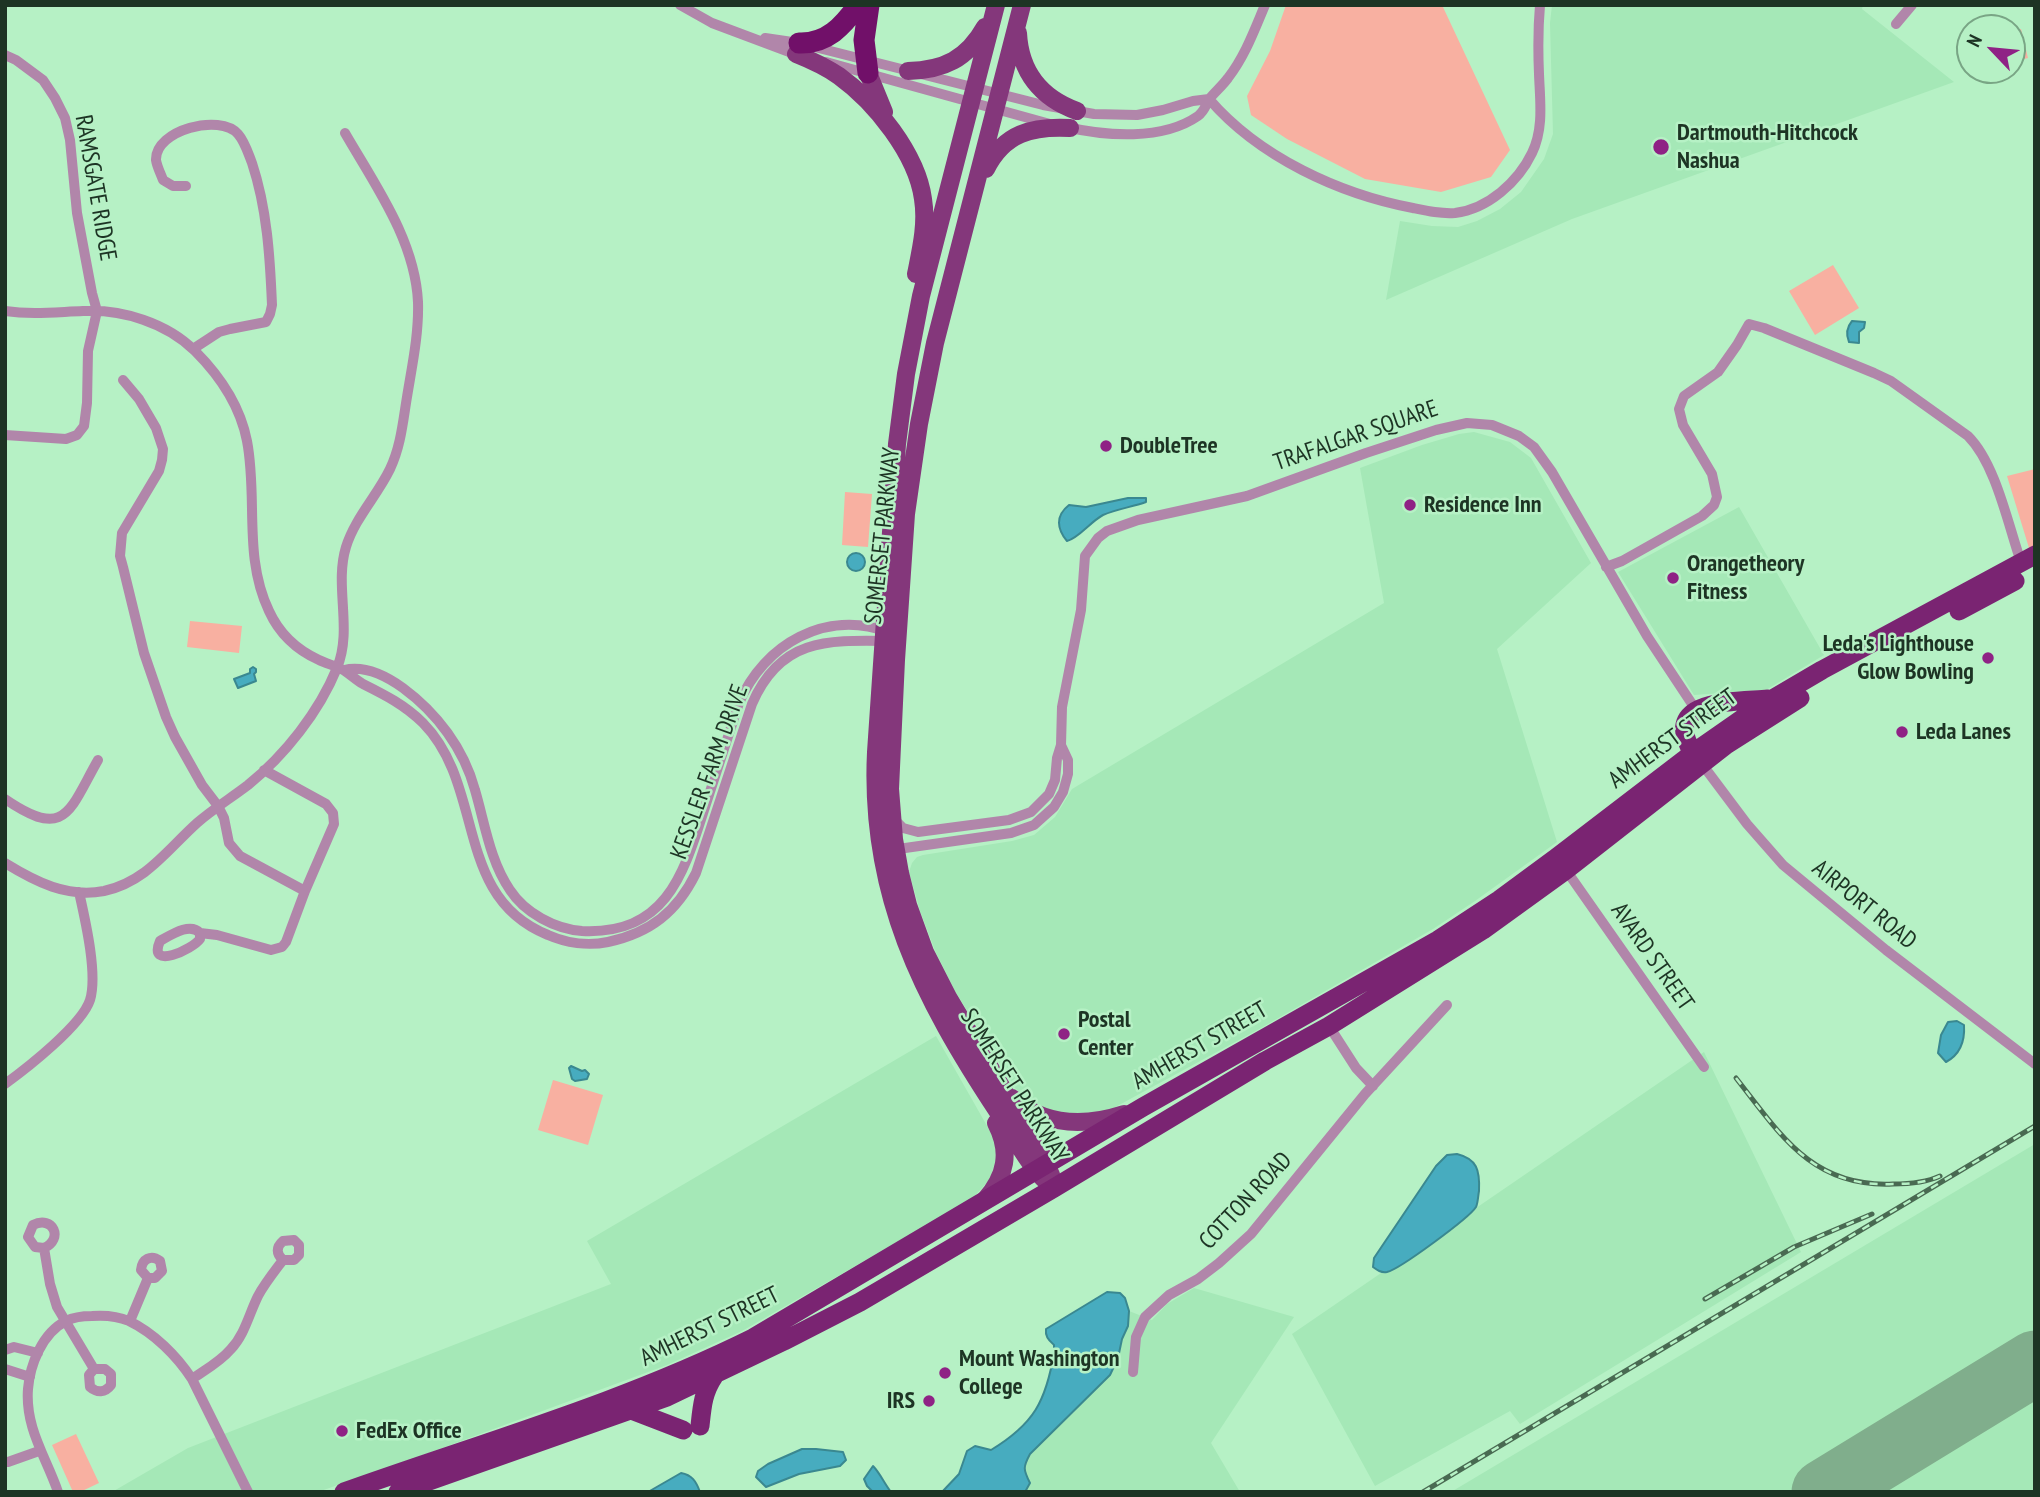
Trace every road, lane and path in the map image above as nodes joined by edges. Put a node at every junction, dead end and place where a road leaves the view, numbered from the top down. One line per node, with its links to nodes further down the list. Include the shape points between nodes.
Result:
1 (680, 5): 10 (street, via 712,23)
2 (858, 5): 10 (highway, via 829,36)
3 (869, 5): 12 (highway, via 864,40)
4 (996, 5): 13 (main road, via 980,36 962,56 937,67); 14 (main road, SOMERSET PARKWAY)
5 (1265, 5): 15 (street, via 1243,55)
6 (1540, 5): 15 (street, via 1537,140 1516,178 1493,198 1466,211 1436,213 1391,204 1328,181 1261,144 1226,119)
7 (1912, 5): 9 (street)
8 (1020, 12): 16 (main road, SOMERSET PARKWAY); 17 (main road, via 1020,52 1030,77)
9 (1896, 24)
10 (797, 49): 12 (street); 19 (main road, via 847,82)
11 (5, 55): 23 (street, RAMSGATE RIDGE, via 43,80 65,118 77,213)
12 (867, 66): 13 (street); 14 (street); 19 (main road)
13 (908, 71): 14 (street)
14 (973, 95): 16 (street); 16 (street); 25 (main road, SOMERSET PARKWAY, via 921,296)
15 (1209, 99): 17 (street, via 1137,116); 17 (street, via 1195,118 1156,131 1096,133)
16 (997, 101): 17 (street); 17 (street); 21 (main road, SOMERSET PARKWAY)
17 (1074, 120): 21 (main road, via 1031,131 1000,147)
18 (345, 133): 31 (street, via 395,220 411,262 418,306 398,448 346,547)
19 (896, 136): 25 (main road, via 916,173 924,209 907,328)
20 (186, 186): 24 (street, via 163,180 156,159 166,140 196,127 218,124 238,133 264,206 272,293 266,322 219,332)
21 (972, 201): 30 (main road, SOMERSET PARKWAY, via 935,343 917,435)
22 (5, 311): 23 (street, KESSLER FARM DRIVE)
23 (97, 311): 24 (street, KESSLER FARM DRIVE, via 159,327); 27 (street, via 84,426 66,439)
24 (193, 349): 31 (street, KESSLER FARM DRIVE, via 226,388 247,438 255,568 269,611 283,634 305,653)
25 (906, 374): 30 (main road, SOMERSET PARKWAY, via 897,444)
26 (123, 380): 39 (street, via 156,428 163,449 159,471 122,533 120,556 144,653 166,716)
27 (5, 435)
28 (2030, 563): 29 (street, via 1991,471 1968,436 1883,377 1749,324 1718,372 1684,396 1679,410 1712,474 1717,497 1714,505 1702,516); 32 (highway, AMHERST STREET); 35 (highway, AMHERST STREET)
29 (1606, 567): 33 (street, TRAFALGAR SQUARE); 34 (street, TRAFALGAR SQUARE, via 1534,447 1510,431 1475,423 1436,430 1247,496 1127,523 1098,538 1085,556 1081,610 1062,707)
30 (888, 638): 31 (street, KESSLER FARM DRIVE, via 853,626 829,627 797,637 770,656 739,703 684,870 673,890 631,924 598,932 560,927 518,901 500,874 472,778 452,738 397,683 360,667); 40 (main road, SOMERSET PARKWAY); 41 (main road, SOMERSET PARKWAY, via 874,782 876,817)
31 (340, 669): 37 (street, via 300,730)
32 (1773, 698): 33 (highway, via 1711,704); 35 (highway, AMHERST STREET, via 1729,726)
33 (1696, 710): 35 (highway, via 1685,729)
34 (1061, 745): 40 (street, TRAFALGAR SQUARE, via 1049,794 1025,816 918,832 900,826); 41 (street, TRAFALGAR SQUARE, via 1068,760 1063,792 1034,825 1011,833)
35 (1697, 758): 43 (highway, AMHERST STREET); 49 (street, AIRPORT ROAD, via 1783,865); 54 (highway, AMHERST STREET, via 1438,940)
36 (98, 760): 38 (street, via 63,816 41,819)
37 (264, 770): 39 (street); 44 (street, via 326,804 333,813 334,824)
38 (5, 799)
39 (218, 807): 44 (street, via 235,853); 45 (street, via 139,877 106,890)
40 (891, 814): 41 (main road, SOMERSET PARKWAY)
41 (888, 850): 53 (main road, SOMERSET PARKWAY, via 929,960)
42 (5, 863): 45 (street, via 50,887)
43 (1566, 870): 48 (highway, AMHERST STREET, via 1483,930); 50 (street, AVARD STREET)
44 (305, 891): 46 (street, via 286,942 277,950)
45 (79, 892): 51 (street, via 92,977 90,999 71,1027)
46 (200, 933)
47 (1447, 1004): 52 (street, COTTON ROAD)
48 (1329, 1026): 52 (street); 56 (highway, AMHERST STREET)
49 (2035, 1064)
50 (1704, 1067)
51 (5, 1084)
52 (1373, 1086): 67 (street, COTTON ROAD, via 1241,1244 1145,1317 1136,1337)
53 (992, 1088): 54 (main road, via 1045,1118 1066,1122 1104,1120); 55 (main road, SOMERSET PARKWAY); 57 (main road, via 1005,1149 1002,1174)
54 (1143, 1107): 55 (highway, AMHERST STREET)
55 (1041, 1166): 56 (main road, SOMERSET PARKWAY, via 1043,1180); 57 (highway, AMHERST STREET)
56 (1054, 1188): 68 (highway, AMHERST STREET, via 860,1302)
57 (984, 1200): 76 (highway, AMHERST STREET, via 753,1338 708,1360)
58 (44, 1248): 61 (street, via 54,1300)
59 (283, 1260): 70 (street, via 262,1288 245,1329 230,1350)
60 (148, 1278): 62 (street)
61 (66, 1321): 62 (street, via 110,1315); 64 (street); 66 (street)
62 (130, 1321): 70 (street, via 172,1353)
63 (5, 1350): 64 (street, via 14,1347)
64 (38, 1353): 69 (street)
65 (5, 1369): 69 (street)
66 (94, 1369)
67 (1133, 1372)
68 (714, 1376): 71 (highway, AMHERST STREET); 71 (highway, via 691,1428)
69 (30, 1377): 72 (street, via 29,1414)
70 (192, 1379): 75 (street)
71 (631, 1410): 77 (highway, AMHERST STREET)
72 (39, 1451): 73 (street); 74 (street)
73 (7, 1465)
74 (58, 1492)
75 (248, 1492)
76 (344, 1492)
77 (398, 1492)

